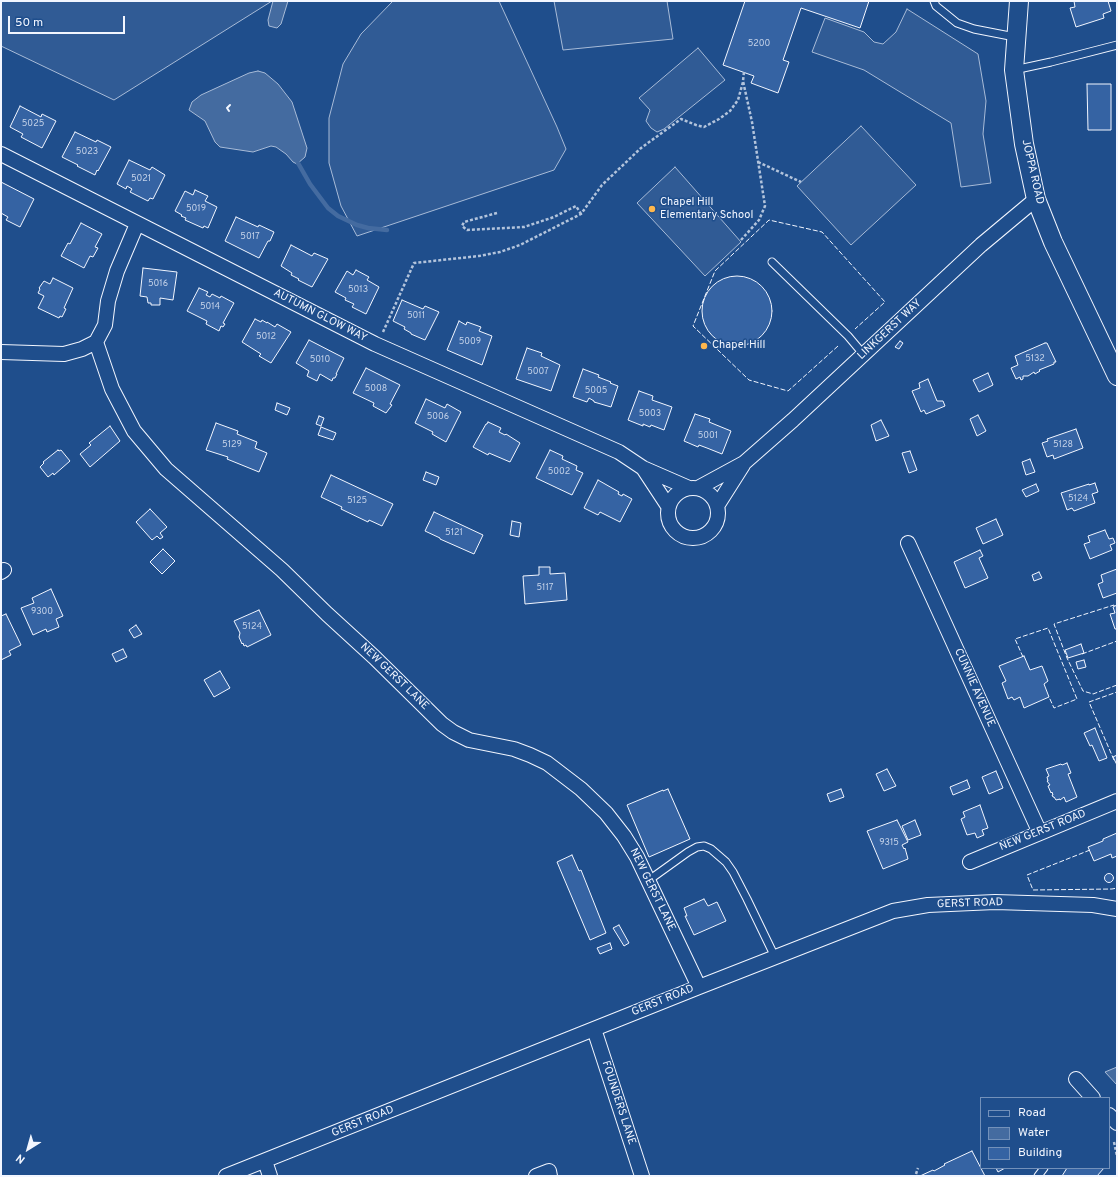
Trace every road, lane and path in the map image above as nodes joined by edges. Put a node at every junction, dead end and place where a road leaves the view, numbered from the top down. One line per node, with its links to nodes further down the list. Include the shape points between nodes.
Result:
1 (934, 1): 3 (lane, via 936,6 957,23)
2 (1018, 1): 3 (street, JOPPA ROAD)
3 (1015, 37): 5 (street, JOPPA ROAD)
4 (1117, 45): 5 (lane)
5 (1014, 70): 11 (street, JOPPA ROAD, via 1024,144)
6 (744, 72): 7 (path)
7 (743, 82): 9 (path); 13 (path, via 738,100 730,111 704,126 681,119 641,148 607,180)
8 (1, 154): 14 (street, AUTUMN GLOW WAY)
9 (758, 162): 10 (path); 15 (path, via 765,206 759,220)
10 (801, 182)
11 (1036, 199): 20 (street, LINKGERST WAY, via 981,245); 21 (street, JOPPA ROAD, via 1053,242)
12 (497, 213): 13 (path, via 464,222 462,226 467,230 524,226 554,217 576,206)
13 (581, 214): 17 (path, via 520,245 500,252 414,263)
14 (137, 224): 18 (street, via 117,271 108,301 105,325); 23 (street, AUTUMN GLOW WAY, via 381,347 618,452)
15 (741, 240)
16 (772, 262): 20 (lane)
17 (383, 332)
18 (96, 342): 19 (street, via 64,354); 31 (street, NEW GERST LANE, via 112,390 134,431 166,470 282,570 442,724 469,740 507,747 548,763 581,789 606,813 624,836)
19 (1, 352)
20 (864, 355): 22 (street, LINKGERST WAY)
21 (1117, 376)
22 (744, 463): 24 (street, LINKGERST WAY); 26 (street, LINKGERST WAY)
23 (643, 468): 24 (street, AUTUMN GLOW WAY); 25 (street, AUTUMN GLOW WAY)
24 (693, 488): 25 (street, via 676,494); 26 (street, via 710,495)
25 (668, 506): 26 (street, via 667,514 672,528 678,534 693,538 708,534 713,528 717,522)
26 (717, 506)
27 (908, 543): 29 (street, CUNNIE AVENUE)
28 (1117, 801): 29 (street, NEW GERST ROAD)
29 (1040, 833): 30 (street, NEW GERST ROAD)
30 (970, 862)
31 (649, 880): 33 (lane, via 697,847 711,849 726,862 748,899); 34 (street, NEW GERST LANE)
32 (1117, 909): 33 (street, GERST ROAD, via 1093,905 995,902 928,905 894,911)
33 (775, 957): 34 (street, GERST ROAD)
34 (699, 987): 35 (street, GERST ROAD)
35 (594, 1029): 40 (street, GERST ROAD); 48 (street, FOUNDERS LANE)
36 (1076, 1079): 37 (street)
37 (1092, 1097)
38 (1114, 1142): 39 (path)
39 (1117, 1156)
40 (265, 1161): 42 (street, GERST ROAD); 45 (street)
41 (918, 1168): 43 (path)
42 (240, 1173): 44 (street, GERST ROAD)
43 (916, 1174)
44 (226, 1176)
45 (270, 1176)
46 (536, 1176): 47 (street, via 549,1171)
47 (550, 1176)
48 (642, 1176)

